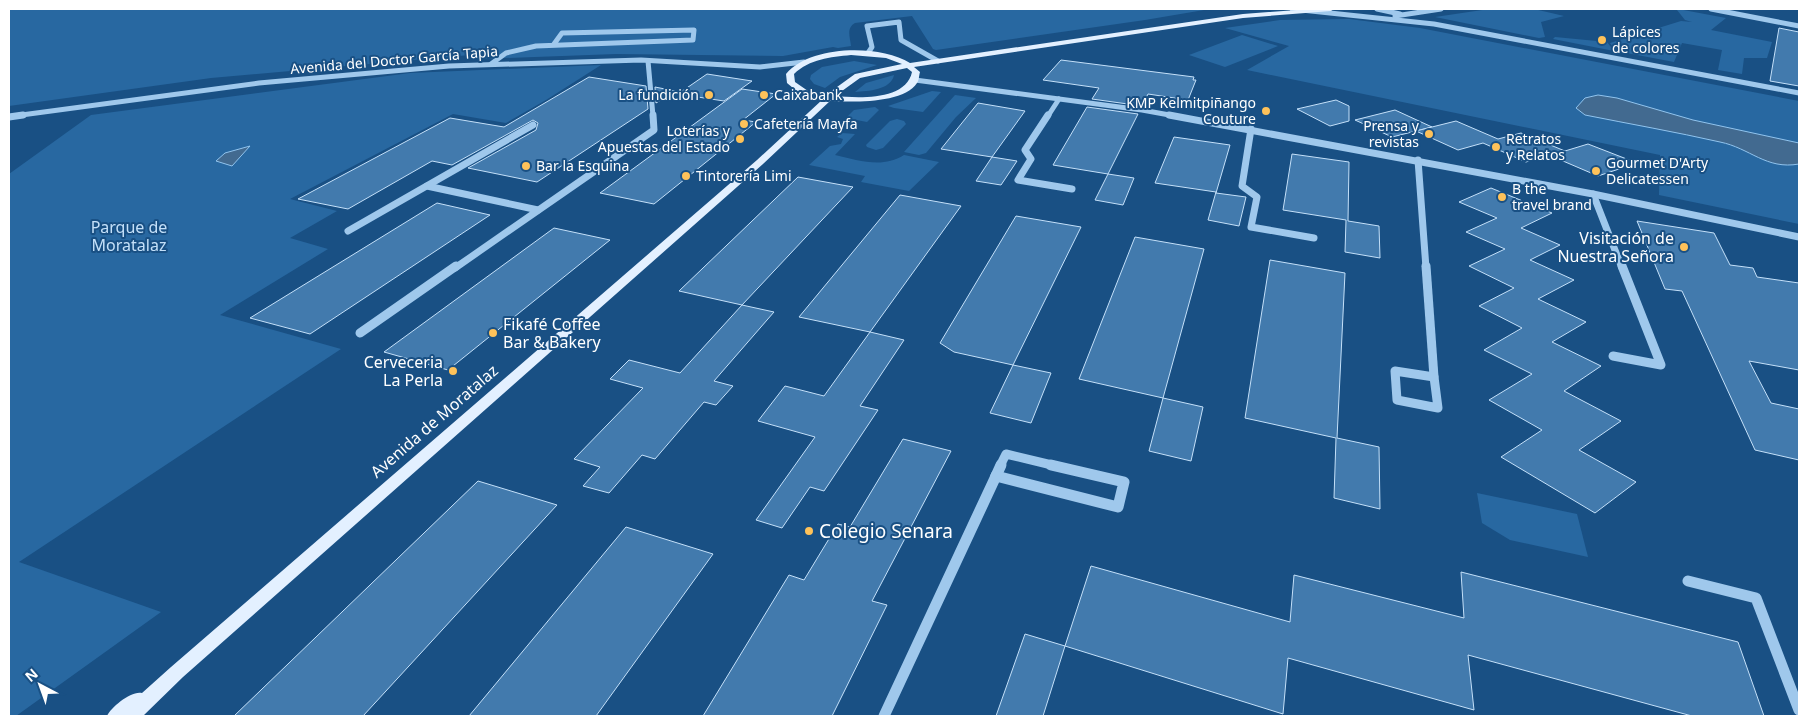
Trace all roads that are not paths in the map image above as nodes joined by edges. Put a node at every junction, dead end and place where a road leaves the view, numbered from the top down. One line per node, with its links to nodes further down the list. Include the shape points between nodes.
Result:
1 (1263, 9): 9 (main road)
2 (1292, 9): 7 (street)
3 (1331, 9): 7 (main road)
4 (1378, 9): 8 (street); 11 (street, via 1382,13)
5 (1441, 9): 8 (street)
6 (1711, 9): 13 (street)
7 (1311, 11): 9 (main road); 10 (street)
8 (1403, 15): 11 (street); 12 (street)
9 (1242, 16): 17 (main road)
10 (1362, 16): 11 (street); 12 (street)
11 (1374, 16)
12 (1434, 24): 24 (street)
13 (1799, 26)
14 (554, 44): 14 (street, via 692,40 694,30 562,33); 19 (street, via 506,53)
15 (868, 53): 17 (street, via 872,47 867,26 899,22 901,40); 18 (main road, via 834,54); 20 (main road)
16 (648, 60): 19 (street, Avenida del Doctor García Tapia); 21 (street, Avenida del Doctor García Tapia); 34 (street, via 654,130)
17 (938, 60): 20 (main road)
18 (804, 62): 21 (street, Avenida del Doctor García Tapia); 22 (main road)
19 (491, 64): 27 (street, Avenida del Doctor García Tapia, via 208,90)
20 (910, 65): 23 (main road, via 916,72); 25 (main road, Avenida de Moratalaz, via 858,76)
21 (784, 66): 22 (street, Avenida del Doctor García Tapia)
22 (792, 71): 25 (main road, via 789,78 796,88)
23 (915, 80): 25 (main road, via 904,89 884,96); 26 (street)
24 (1799, 93)
25 (829, 99): 43 (main road, Avenida de Moratalaz)
26 (1059, 99): 29 (street); 32 (street, via 1025,150 1031,159 1018,180)
27 (9, 117)
28 (533, 125): 31 (street)
29 (1251, 129): 30 (street); 37 (street, via 1242,186 1257,197 1251,228)
30 (1418, 160): 33 (street); 40 (street)
31 (427, 186): 34 (street); 35 (street)
32 (1072, 189)
33 (1593, 194): 36 (street); 39 (street, via 1661,365)
34 (538, 210): 38 (street)
35 (348, 231)
36 (1799, 237)
37 (1314, 238)
38 (360, 333)
39 (1613, 356)
40 (1434, 377): 40 (street, via 1395,371 1397,400 1438,408)
41 (996, 476): 41 (street, via 1118,507 1124,482 1006,454); 47 (street)
42 (1688, 582): 44 (street, via 1756,598)
43 (177, 672): 45 (main road, Avenida de Moratalaz); 46 (main road, Avenida de Moratalaz)
44 (1799, 710)
45 (116, 716)
46 (131, 716)
47 (884, 716)

